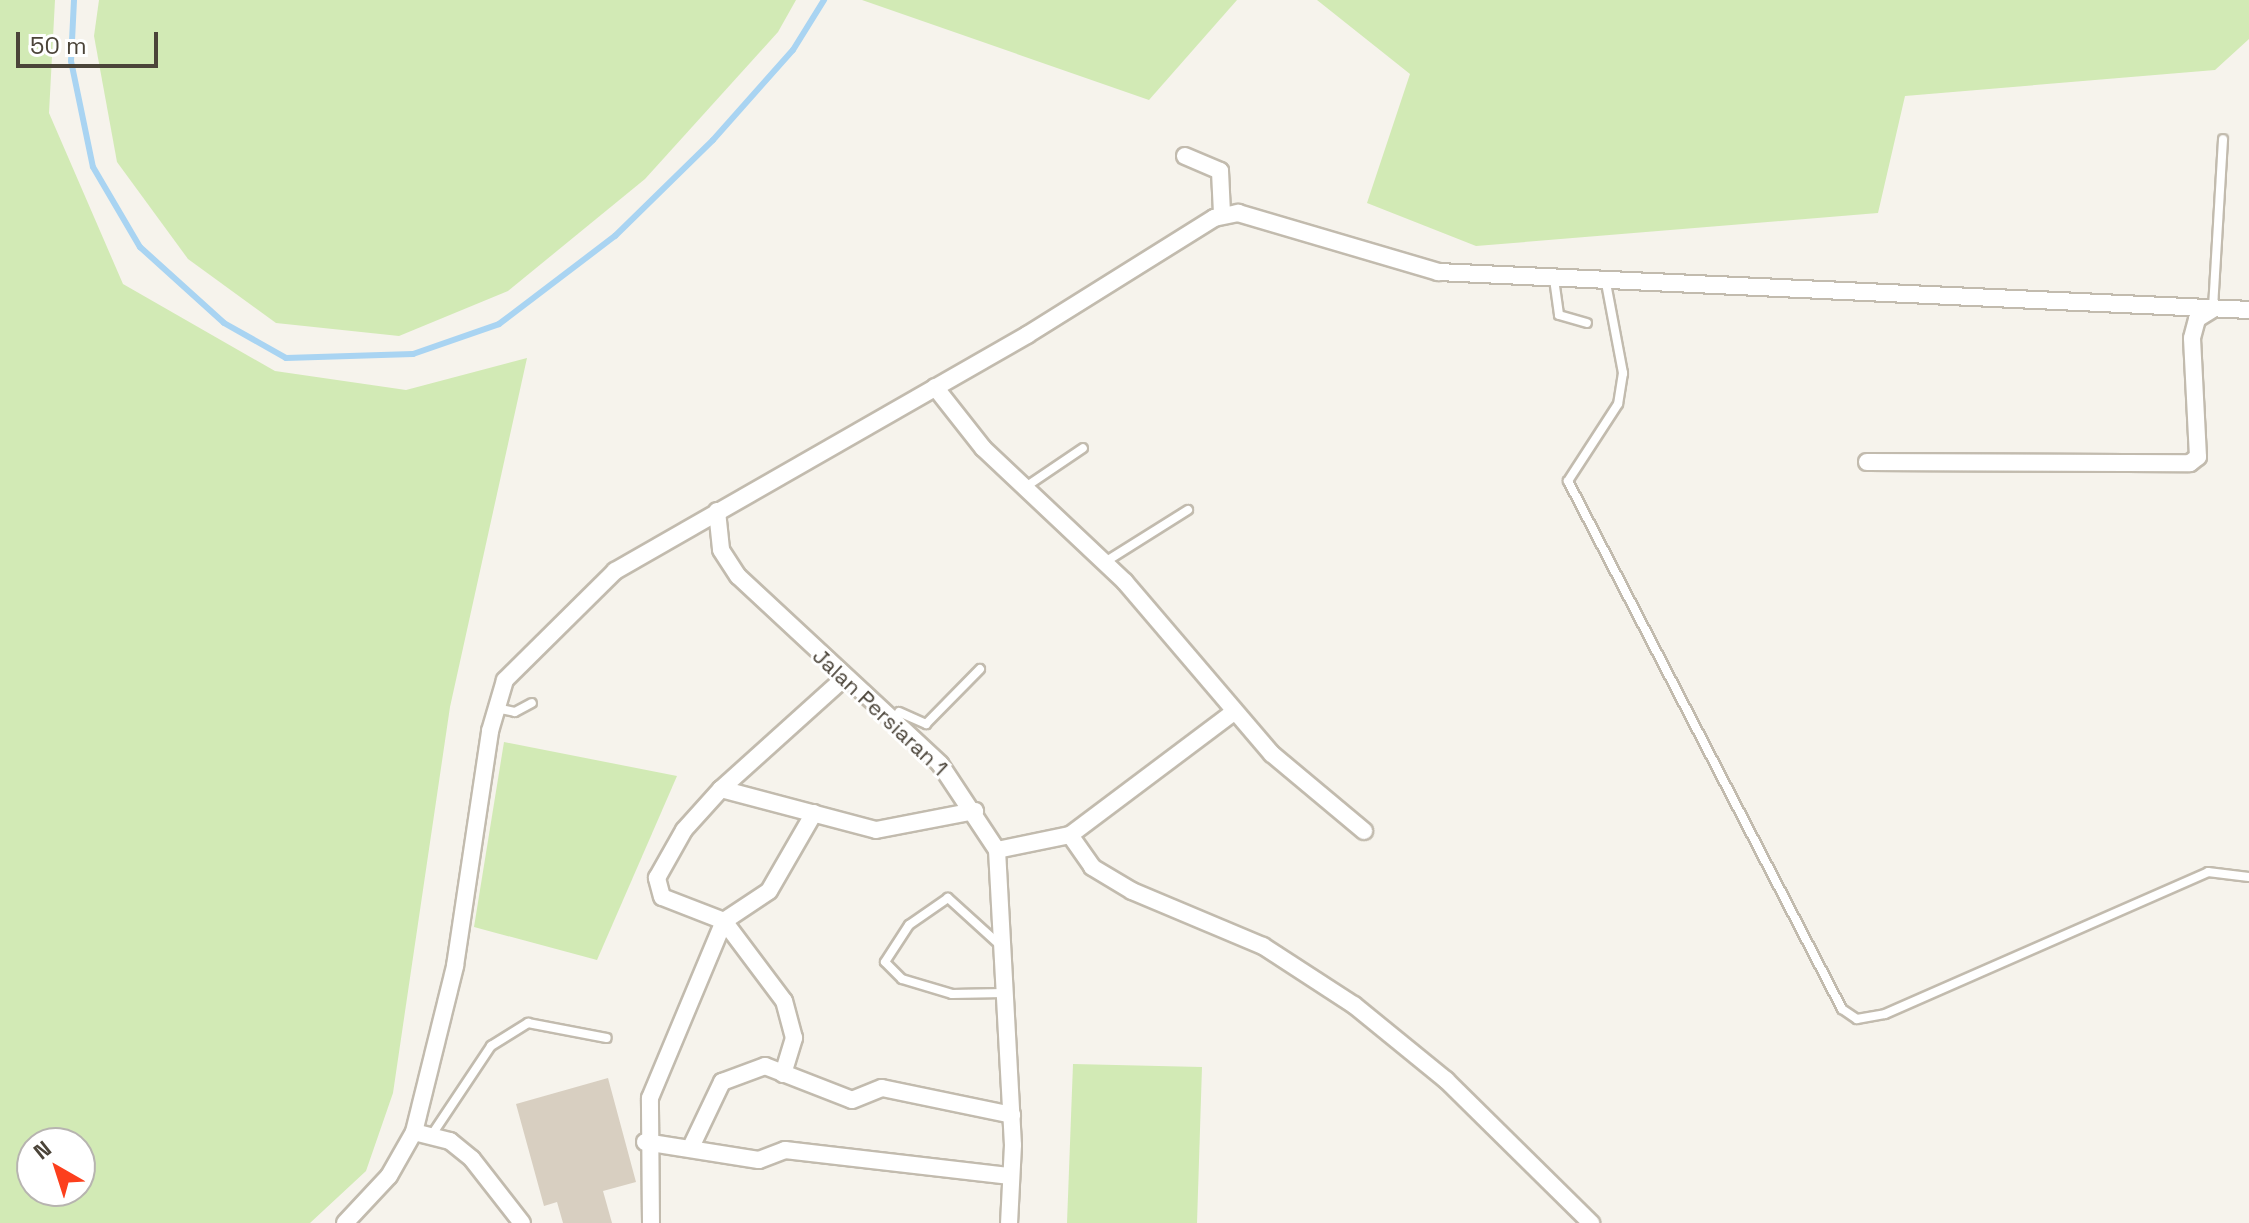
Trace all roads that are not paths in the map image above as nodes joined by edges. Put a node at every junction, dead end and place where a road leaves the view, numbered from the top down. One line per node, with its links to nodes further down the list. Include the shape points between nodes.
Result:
1 (2223, 139): 6 (lane)
2 (1185, 156): 3 (street, via 1220,171)
3 (1222, 214): 4 (street, via 1438,272); 9 (street)
4 (1554, 279): 5 (street); 8 (lane, via 1559,315)
5 (1606, 283): 6 (street); 28 (lane, via 1623,373 1618,404 1568,481 1842,1009 1857,1019 1885,1014 2208,872)
6 (2213, 309): 7 (street); 11 (street, via 2197,319 2192,338 2198,457 2190,463)
7 (2249, 310)
8 (1587, 323)
9 (935, 387): 12 (street); 14 (street)
10 (1083, 448): 12 (lane)
11 (1867, 462)
12 (1024, 488): 15 (street)
13 (1188, 510): 15 (lane)
14 (717, 511): 17 (street, Jalan Persiaran 1, via 721,550 738,576); 19 (street, via 615,571 561,617 505,680)
15 (1105, 563): 20 (street)
16 (980, 669): 21 (lane, via 926,724)
17 (843, 679): 21 (street, Jalan Persiaran 1); 22 (street)
18 (532, 703): 19 (lane, via 515,712)
19 (495, 707): 35 (street, via 455,966)
20 (1234, 712): 25 (street); 26 (street)
21 (895, 715): 23 (street, Jalan Persiaran 1)
22 (721, 789): 24 (street); 29 (street, via 684,830 657,878 662,897)
23 (975, 811): 24 (street, via 876,830); 27 (street, Jalan Persiaran 1)
24 (814, 813): 29 (street, via 769,891)
25 (1364, 831)
26 (1070, 835): 27 (street); 44 (street, via 1092,867 1132,891 1263,946 1354,1005 1437,1072)
27 (997, 850): 30 (street, Jalan Persiaran 1)
28 (2249, 877)
29 (724, 921): 33 (street, via 792,1018); 37 (street, via 650,1098)
30 (1004, 949): 31 (street, Jalan Persiaran 1); 31 (lane, via 948,898 909,925 885,962 902,979 952,994)
31 (1005, 993): 34 (street, Jalan Persiaran 1)
32 (607, 1038): 36 (lane, via 528,1023 491,1046)
33 (783, 1074): 34 (street, via 852,1100 882,1088); 38 (street, via 765,1066 722,1082)
34 (1012, 1115): 39 (street, Jalan Persiaran 1)
35 (414, 1132): 36 (street); 40 (street, via 389,1176)
36 (433, 1133): 41 (street, via 472,1159)
37 (645, 1142): 38 (street); 42 (street)
38 (692, 1145): 39 (street, via 759,1160 785,1150)
39 (1011, 1176): 43 (street, Jalan Persiaran 1)
40 (345, 1223)
41 (522, 1223)
42 (651, 1223)
43 (1009, 1223)
44 (1591, 1223)

